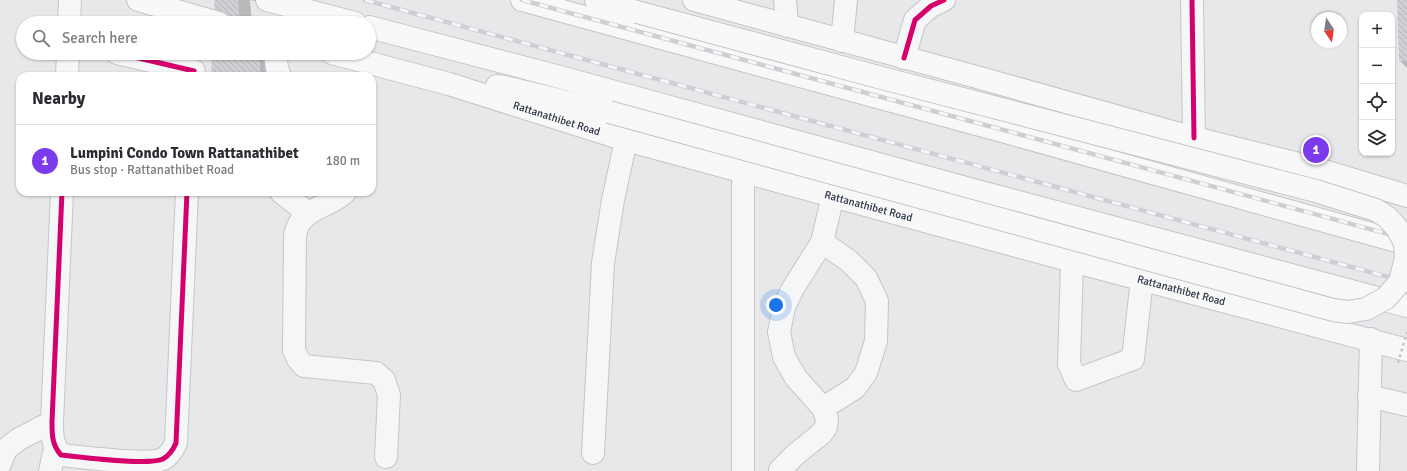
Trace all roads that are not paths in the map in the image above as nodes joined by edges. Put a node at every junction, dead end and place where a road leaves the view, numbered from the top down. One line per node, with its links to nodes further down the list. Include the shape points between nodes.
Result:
1 (70, 0): 11 (street)
2 (138, 0): 12 (main road)
3 (267, 0): 13 (main road)
4 (522, 0): 39 (main road)
5 (596, 0): 27 (main road, bridge, via 878,77 1316,191 1376,210 1387,216 1397,228 1405,244 1406,258 1400,282 1386,298 1366,309 1348,312 1333,310)
6 (695, 0): 14 (main road)
7 (785, 0): 14 (street)
8 (846, 0): 16 (street)
9 (944, 0): 17 (street, via 931,6 916,20)
10 (1192, 0): 28 (street)
11 (69, 16)
12 (186, 16)
13 (328, 16)
14 (787, 26): 16 (main road)
15 (376, 29): 25 (main road)
16 (842, 41): 17 (main road)
17 (904, 58): 28 (main road)
18 (68, 60): 23 (street)
19 (156, 60): 22 (street)
20 (276, 60): 24 (street)
21 (358, 60): 26 (main road, Rattanathibet Road)
22 (194, 67)
23 (67, 72)
24 (278, 72)
25 (560, 77): 27 (main road); 44 (main road)
26 (449, 84): 27 (main road, via 505,87); 29 (main road, Rattanathibet Road)
27 (605, 111)
28 (1194, 138): 36 (main road, via 1311,166)
29 (626, 140): 30 (main road, Rattanathibet Road); 54 (street, via 603,263)
30 (743, 171): 35 (main road, Rattanathibet Road); 59 (street)
31 (62, 196): 52 (street)
32 (187, 196): 53 (street, via 176,443 172,453 162,459 147,462 61,455)
33 (286, 196): 37 (street)
34 (341, 196): 37 (street)
35 (833, 196): 40 (street); 42 (main road, Rattanathibet Road)
36 (1407, 196)
37 (308, 213): 55 (street, via 300,222 295,235 294,350 304,366 376,373 384,380 388,395)
38 (1407, 221): 39 (main road)
39 (1347, 227): 41 (main road)
40 (822, 242): 51 (street, via 784,307 780,332 784,357 796,378); 51 (street, via 849,261 866,278 877,301 876,341 866,373 855,388)
41 (1407, 244)
42 (1072, 261): 43 (main road, Rattanathibet Road); 43 (street, via 1069,364 1076,380 1133,359)
43 (1142, 279): 46 (main road, Rattanathibet Road)
44 (1407, 306)
45 (1407, 318): 46 (main road, via 1393,314)
46 (1300, 321): 47 (main road, Rattanathibet Road)
47 (1371, 339): 48 (main road, Rattanathibet Road); 49 (street)
48 (1402, 356)
49 (1369, 396): 50 (street); 60 (street)
50 (1407, 405)
51 (824, 408): 57 (street, via 827,418 824,430)
52 (52, 422): 53 (street); 56 (street, via 19,439 6,449)
53 (55, 448): 58 (street)
54 (593, 453)
55 (386, 457)
56 (0, 464)
57 (780, 470)
58 (50, 471)
59 (743, 471)
60 (1368, 471)

